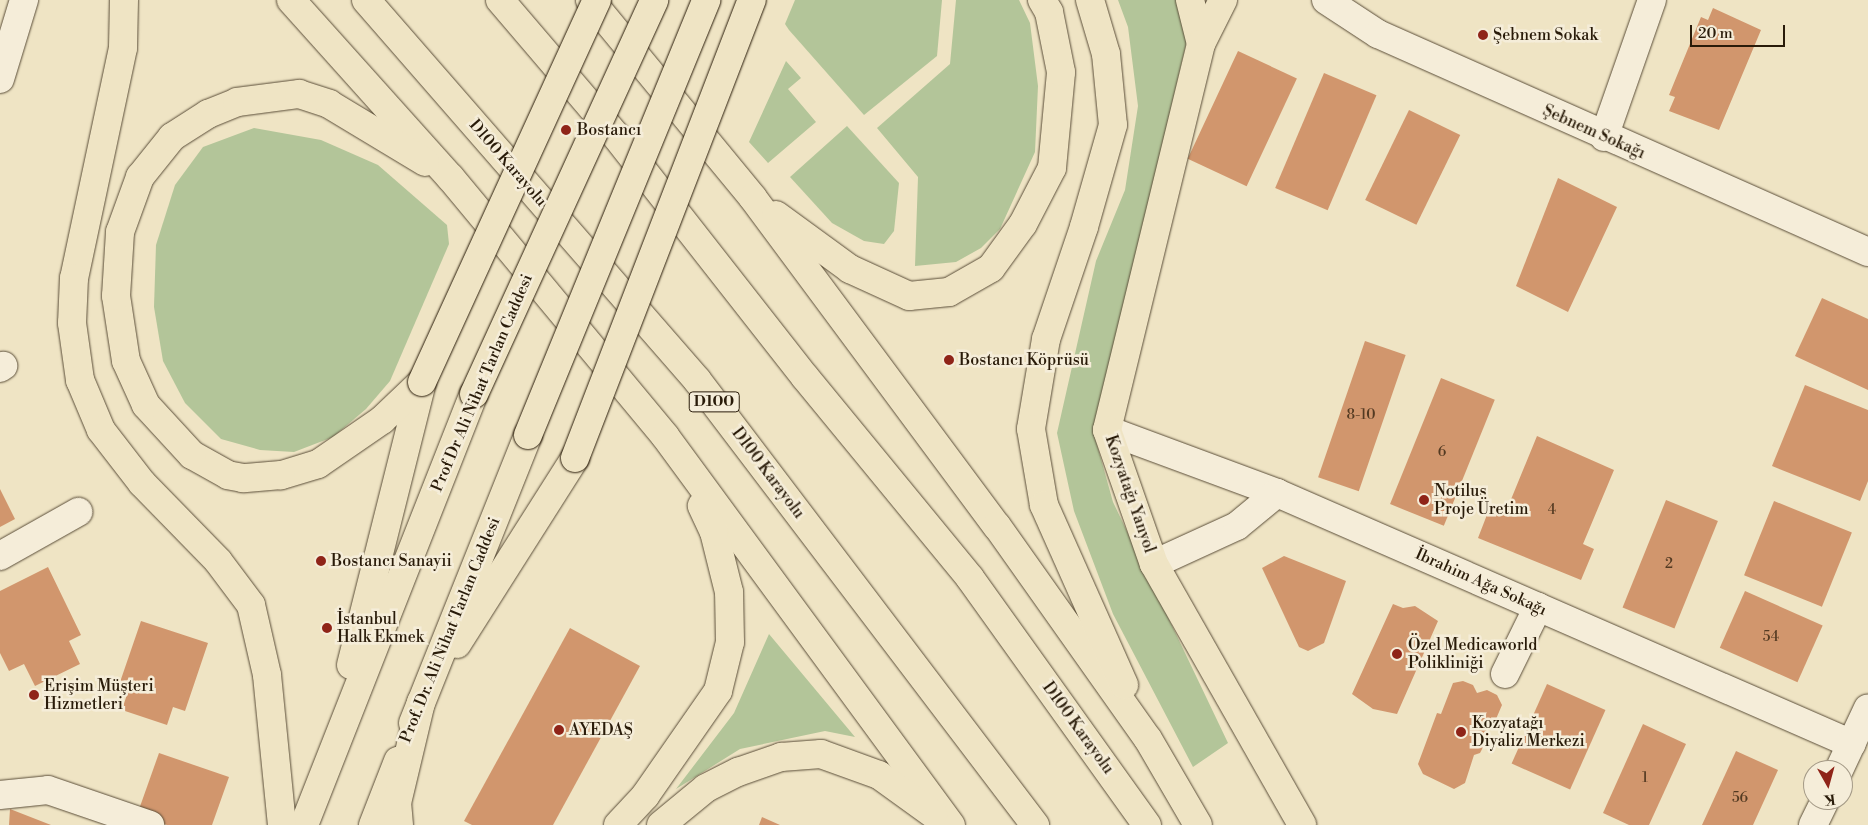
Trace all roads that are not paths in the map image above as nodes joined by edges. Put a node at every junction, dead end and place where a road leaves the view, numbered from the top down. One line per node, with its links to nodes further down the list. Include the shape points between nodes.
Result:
1 (24, 0): 18 (street)
2 (124, 0): 41 (main road, via 123,48 74,278 72,322 80,380 101,430 142,483 218,561 251,605 267,675)
3 (291, 0): 20 (main road)
4 (366, 0): 48 (main road, D100 Karayolu / D100, via 697,380)
5 (500, 0): 49 (main road, D100 Karayolu, via 616,136 805,377 970,578)
6 (590, 0): 21 (main road)
7 (597, 0): 23 (main road, bridge)
8 (654, 0): 37 (main road, Prof Dr Ali Nihat Tarlan Caddesi, bridge, via 474,394)
9 (706, 0): 32 (main road, Prof. Dr. Ali Nihat Tarlan Caddesi, bridge)
10 (752, 0): 32 (main road, bridge, via 575,458)
11 (1042, 0): 21 (main road, via 1049,12 1061,72 1052,168 1023,224 991,268 949,292 909,296 850,269)
12 (1090, 0): 34 (main road, via 1106,54 1113,125 1084,227 1046,339 1031,430 1044,505)
13 (1190, 0): 17 (main road)
14 (1223, 0): 17 (main road)
15 (1326, 0): 19 (street, Şebnem Sokağı, via 1378,34)
16 (1652, 0): 19 (street)
17 (1201, 44): 24 (main road, Kozyatağı Yanyol)
18 (0, 78)
19 (1604, 137): 22 (street, Şebnem Sokağı)
20 (450, 177): 23 (main road, via 329,104 299,94 263,96 208,114 172,137 140,177 120,232 116,296 126,361 146,405 177,442 210,467 243,478 299,472 318,464 382,420); 25 (main road, via 665,436)
21 (753, 198): 34 (main road, via 1000,530)
22 (1868, 252)
23 (422, 382): 37 (main road)
24 (1107, 430): 26 (street, İbrahim Ağa Sokağı); 29 (main road, Kozyatağı Yanyol)
25 (682, 462): 45 (main road, via 722,560 729,592 730,642 718,691 646,796); 47 (main road)
26 (1277, 493): 29 (street, via 1238,526); 30 (street, İbrahim Ağa Sokağı)
27 (78, 512): 28 (street)
28 (0, 556)
29 (1154, 564): 51 (main road, Kozyatağı Yanyol)
30 (1538, 607): 31 (street); 35 (street, İbrahim Ağa Sokağı)
31 (1505, 674)
32 (421, 702): 43 (main road, Prof. Dr. Ali Nihat Tarlan Caddesi); 44 (main road, via 397,803)
33 (1868, 708): 35 (street)
34 (1148, 739): 50 (main road)
35 (1852, 744): 36 (street)
36 (1844, 760)
37 (324, 772): 42 (main road)
38 (0, 795): 40 (street, via 48,790)
39 (1820, 810): 52 (street)
40 (150, 825)
41 (282, 825)
42 (304, 825)
43 (374, 825)
44 (399, 825)
45 (618, 825)
46 (660, 825): 47 (main road, via 706,788 738,772 781,757 822,754 879,775)
47 (950, 825)
48 (1034, 825)
49 (1147, 825)
50 (1198, 825)
51 (1302, 825)
52 (1813, 825)

